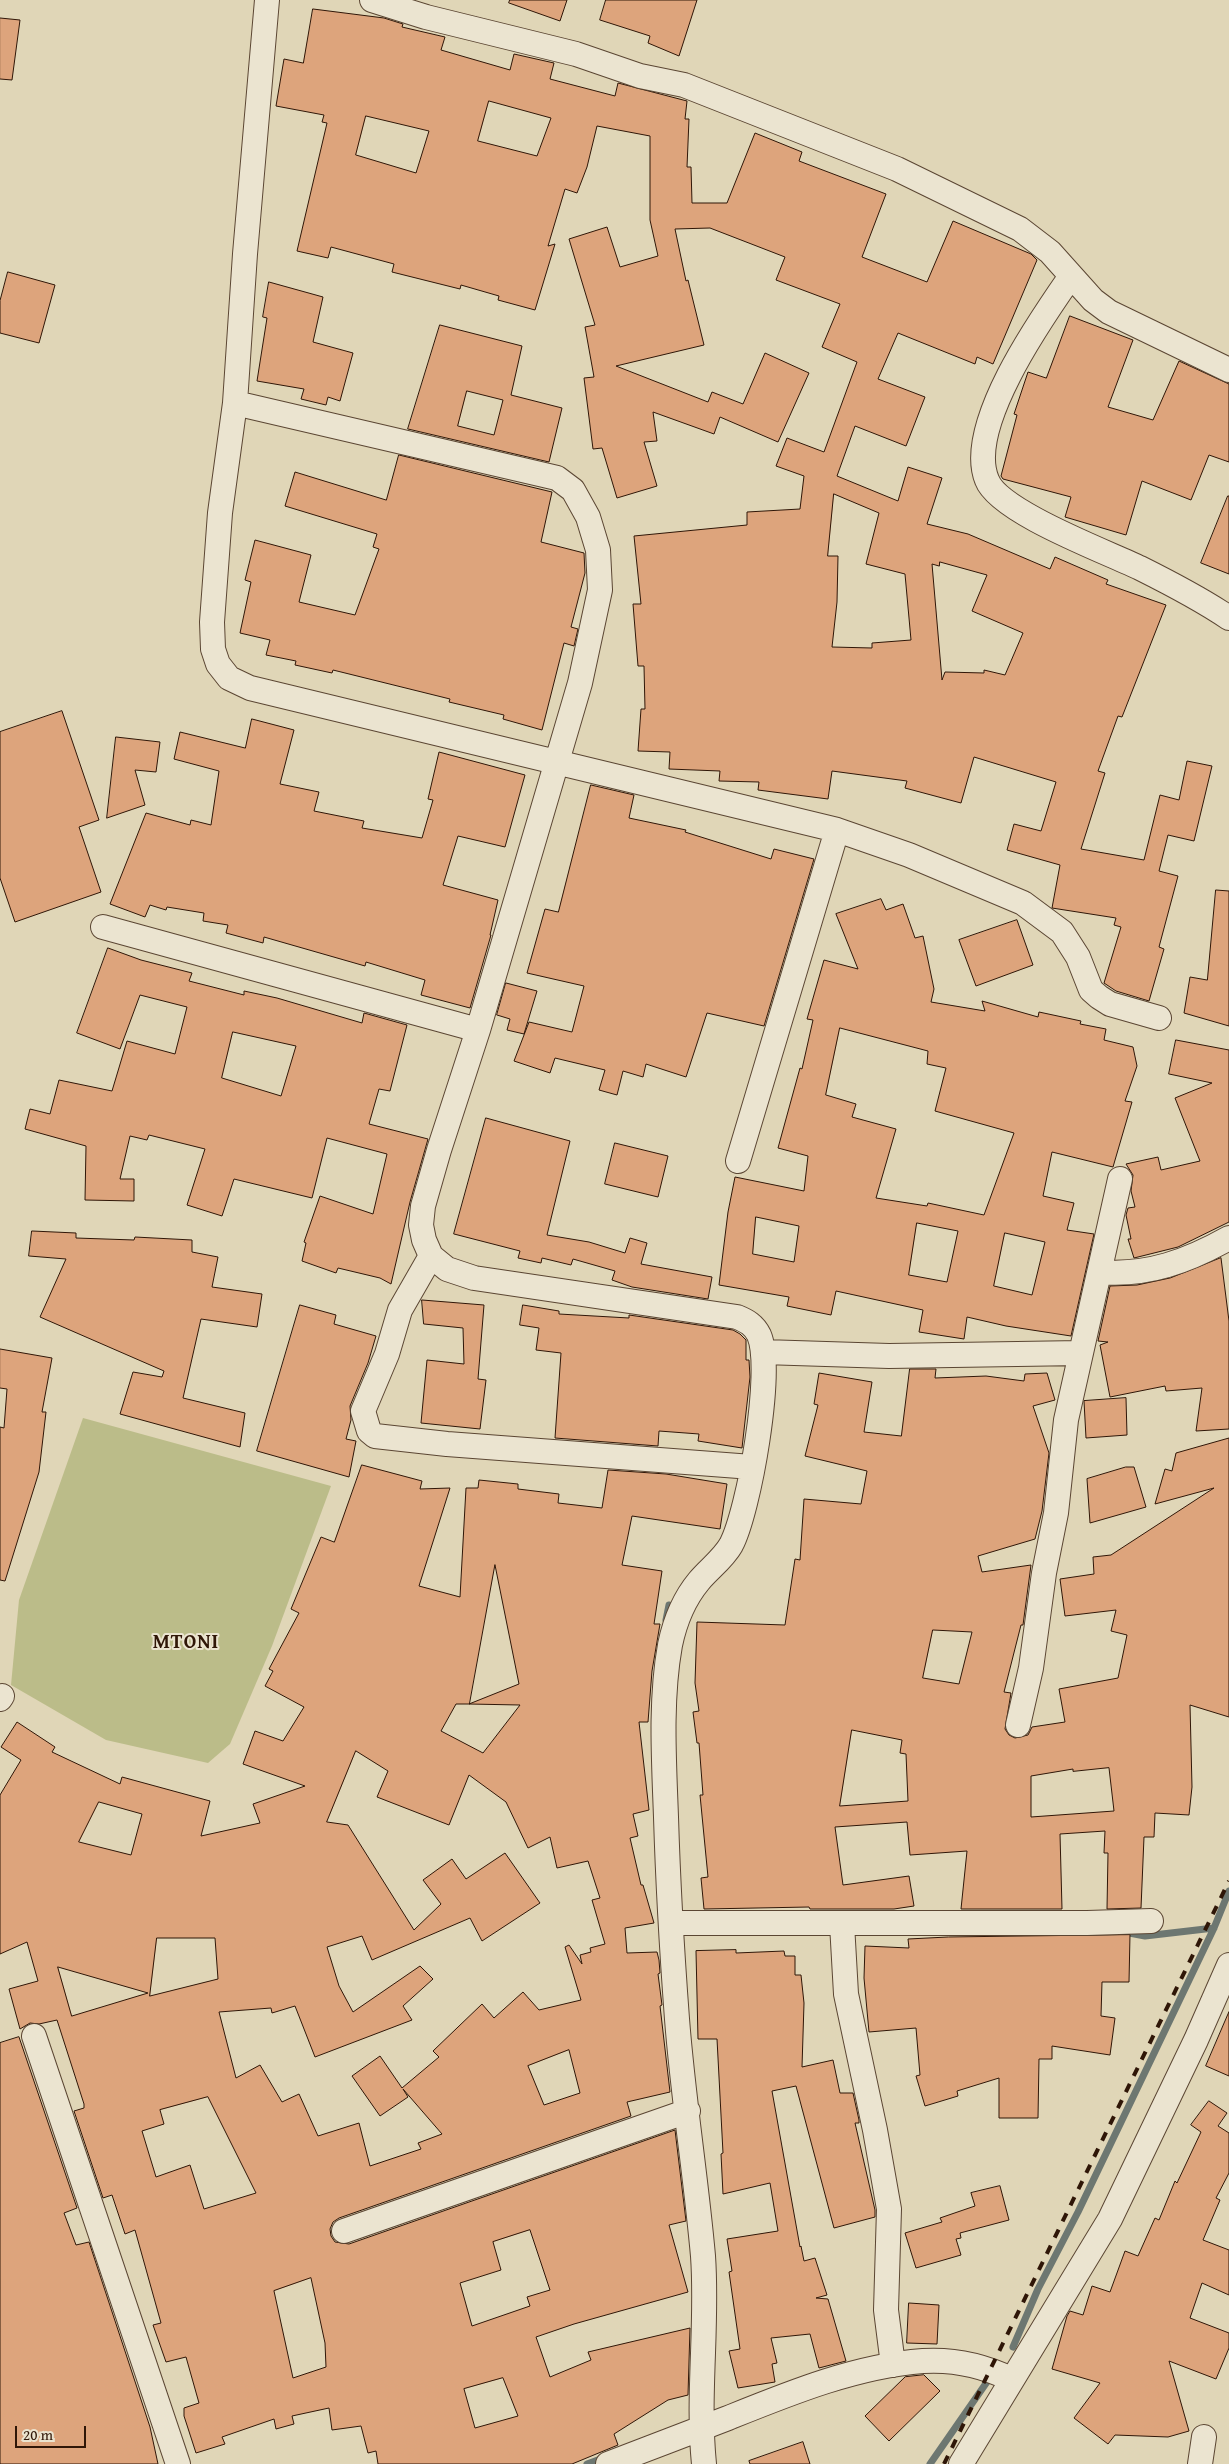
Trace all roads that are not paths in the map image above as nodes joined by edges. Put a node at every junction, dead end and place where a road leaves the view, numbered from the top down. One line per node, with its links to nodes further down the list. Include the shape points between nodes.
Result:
1 (267, 0): 5 (street)
2 (372, 0): 3 (street, via 426,17 576,54 640,76 684,85 897,169 1027,235 1050,252)
3 (1071, 276): 4 (street, via 1109,312); 6 (street, via 1040,321 994,407 983,454 987,480 998,496 1029,515 1139,568)
4 (1229, 370)
5 (235, 403): 7 (street, via 220,513 212,622 213,649 218,664 229,678 250,688); 7 (street, via 557,478 573,490 588,517 598,550 600,590 580,683)
6 (1229, 618)
7 (557, 762): 8 (street); 11 (street)
8 (837, 830): 10 (street, via 909,855 1023,903 1062,932 1098,997 1110,1004); 12 (street)
9 (103, 927): 11 (street)
10 (1159, 1018)
11 (478, 1030): 15 (street, via 423,1206 421,1225)
12 (738, 1161)
13 (1120, 1179): 16 (street)
14 (1229, 1238): 16 (street, via 1166,1267 1122,1274)
15 (431, 1256): 17 (street, via 447,1269 474,1278 737,1317 753,1326); 19 (street, via 400,1310 387,1354 363,1411 369,1431 375,1436)
16 (1100, 1272): 18 (street)
17 (763, 1352): 18 (street, via 889,1356); 19 (street, via 763,1390)
18 (1081, 1353): 20 (street, via 1066,1420 1056,1513 1031,1668)
19 (752, 1467): 22 (street, via 731,1545 700,1580 679,1612 666,1667 664,1766)
20 (1018, 1725)
21 (1151, 1921): 23 (street)
22 (671, 1923): 23 (street); 26 (street, via 677,2022)
23 (842, 1924): 28 (street, via 848,2011 889,2209 886,2310)
24 (1229, 1965): 29 (street, via 1110,2218)
25 (34, 2036): 32 (street)
26 (688, 2111): 27 (street); 30 (street, via 706,2320)
27 (344, 2231)
28 (893, 2365): 29 (street, via 924,2361 961,2363 990,2369); 30 (street, via 825,2382)
29 (1011, 2379): 35 (street)
30 (701, 2428): 33 (street); 34 (street)
31 (1204, 2437): 36 (street)
32 (178, 2464)
33 (608, 2464)
34 (704, 2464)
35 (961, 2464)
36 (1200, 2464)

